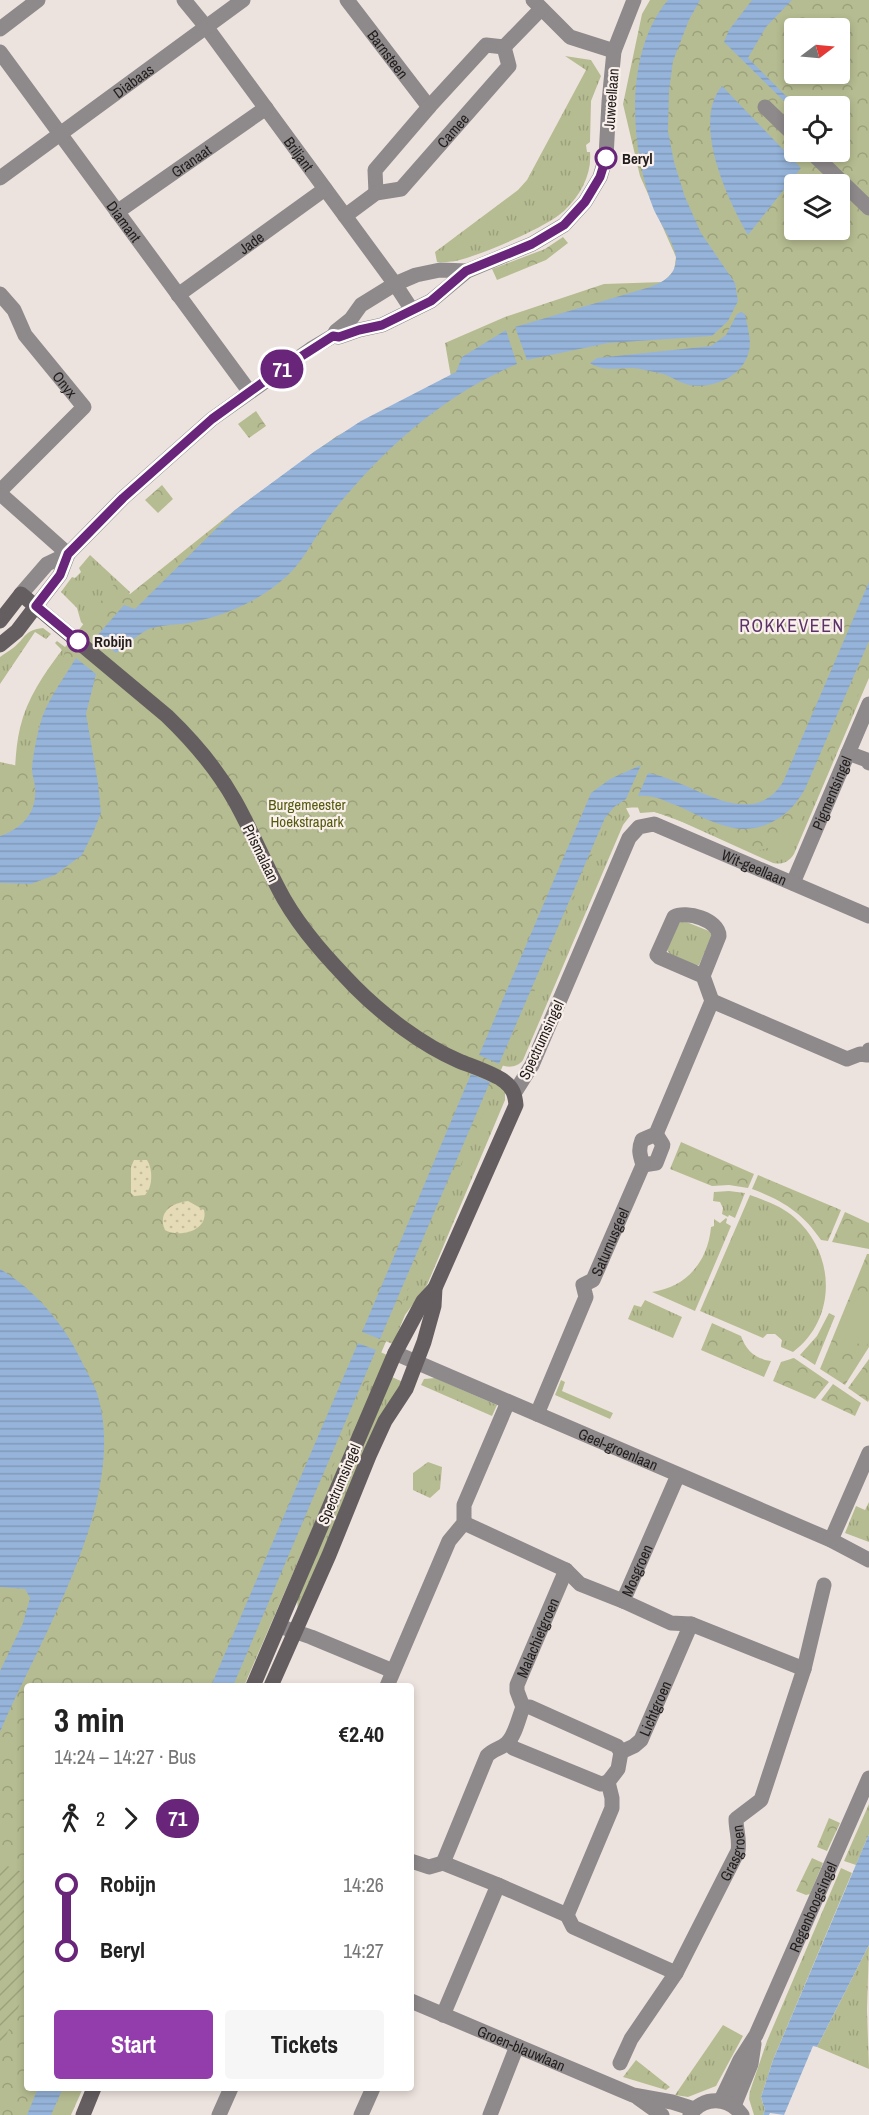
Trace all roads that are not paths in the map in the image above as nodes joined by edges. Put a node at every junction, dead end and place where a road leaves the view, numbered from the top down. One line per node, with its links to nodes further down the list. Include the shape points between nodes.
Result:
1 (38, 0): 7 (street)
2 (184, 0): 8 (street, Briljant)
3 (243, 0): 8 (street)
4 (347, 0): 12 (street, Barnsteen)
5 (634, 0): 10 (street, Juweellaan)
6 (537, 4): 9 (street); 10 (street, via 570,37)
7 (0, 28)
8 (207, 28): 14 (street, Briljant); 16 (street, Diabaas)
9 (504, 47): 12 (street, via 486,45); 20 (street, Camee, via 509,66 401,189)
10 (614, 51): 24 (street, Juweellaan, via 606,157 600,177 585,202 564,225 532,244)
11 (0, 52): 16 (street, Diamant)
12 (429, 107): 20 (street, via 375,170)
13 (765, 107): 15 (street)
14 (266, 108): 19 (street, Briljant); 22 (street, Granaat)
15 (784, 125)
16 (58, 134): 18 (street, Diabaas); 22 (street, Diamant)
17 (821, 162): 21 (street)
18 (0, 178)
19 (325, 189): 23 (street, Briljant); 27 (street, Jade)
20 (376, 193): 23 (street, Camee)
21 (869, 208)
22 (117, 212): 27 (street, Diamant)
23 (345, 216): 25 (street, Briljant)
24 (466, 271): 25 (street, Juweellaan, via 440,270); 28 (street, Juweellaan, via 431,301)
25 (395, 284): 28 (street, Briljant); 29 (street, Juweellaan, via 361,305)
26 (0, 294): 31 (street, Onyx, via 14,310 25,335 84,407)
27 (178, 295): 30 (street, Diamant)
28 (412, 310): 29 (street, Juweellaan, via 382,325)
29 (333, 336): 30 (street, Juweellaan)
30 (249, 391): 33 (street, Juweellaan, via 123,498)
31 (0, 491)
32 (0, 496): 33 (street)
33 (68, 554): 34 (street, Juweellaan, via 47,564); 35 (street, Juweellaan, via 60,575)
34 (21, 594): 35 (street, Prismalaan); 36 (street, Juweellaan)
35 (36, 606): 37 (street, Juweellaan); 47 (street, Prismalaan, via 188,736 234,799 296,918 339,970 389,1016 438,1050)
36 (0, 621)
37 (0, 645)
38 (869, 704): 39 (street, Pigmentsingel)
39 (849, 753): 40 (street); 42 (street, Pigmentsingel)
40 (869, 763)
41 (639, 827): 42 (street, Wit-geellaan, via 654,824); 47 (street, Spectrumsingel, via 629,838 532,1065)
42 (793, 883): 43 (street, Wit-geellaan)
43 (869, 916)
44 (703, 976): 44 (street, via 719,931 715,925 687,913 680,914 674,917 657,955); 45 (street)
45 (712, 1001): 46 (street, via 847,1059); 52 (street, Saturnusgeel, via 656,1134 640,1144 643,1165 593,1280 583,1285 586,1297)
46 (868, 1054)
47 (510, 1087): 48 (street, Spectrumsingel, via 516,1105)
48 (435, 1288): 49 (street, Spectrumsingel, via 423,1301); 50 (street, Spectrumsingel, via 434,1306)
49 (396, 1353): 50 (street, Geel-groenlaan); 63 (street, Spectrumsingel)
50 (416, 1363): 51 (street, Geel-groenlaan); 64 (street, Spectrumsingel, via 369,1456)
51 (508, 1401): 52 (street, Geel-groenlaan); 55 (street, via 464,1505)
52 (537, 1414): 54 (street, Geel-groenlaan)
53 (869, 1453): 56 (street)
54 (678, 1475): 56 (street, Geel-groenlaan); 61 (street, Mosgroen)
55 (464, 1523): 59 (street, Mosgroen); 66 (street, via 448,1541)
56 (836, 1542): 57 (street, Geel-groenlaan); 58 (street, Geel-groenlaan)
57 (869, 1550)
58 (869, 1560)
59 (566, 1570): 61 (street, Mosgroen, via 580,1584); 70 (street, Malachietgroen, via 517,1685)
60 (824, 1585): 65 (street, Grasgroen)
61 (623, 1601): 62 (street, via 671,1623)
62 (691, 1624): 65 (street); 72 (street, Lichtgroen, via 641,1740)
63 (279, 1626): 64 (street); 67 (street, Spectrumsingel)
64 (295, 1633): 66 (street); 68 (street, Spectrumsingel)
65 (804, 1669): 79 (street, Grasgroen, via 760,1800 736,1819 738,1851)
66 (393, 1671): 69 (street)
67 (254, 1683)
68 (273, 1683)
69 (388, 1683)
70 (523, 1707): 71 (street, Malachietgroen); 72 (street, via 617,1746)
71 (509, 1742): 74 (street, via 513,1748 601,1784); 76 (street, via 487,1756)
72 (621, 1752): 74 (street, Lichtgroen, via 618,1768)
73 (869, 1778): 88 (street, Regenboogsingel, via 756,2035 751,2064)
74 (608, 1782): 78 (street, via 612,1808)
75 (414, 1862): 76 (street, via 429,1867)
76 (443, 1863): 77 (street)
77 (498, 1885): 78 (street); 81 (street)
78 (567, 1915): 79 (street, via 573,1927)
79 (676, 1973): 83 (street, Grasgroen, via 631,2039)
80 (414, 2002): 81 (street, Groen-blauwlaan)
81 (443, 2015): 82 (street, Groen-blauwlaan)
82 (517, 2046): 87 (street, Groen-blauwlaan); 93 (street)
83 (620, 2063)
84 (93, 2091): 90 (street)
85 (230, 2091): 91 (street)
86 (372, 2091): 92 (street)
87 (633, 2095): 89 (street, Groen-blauwlaan, via 672,2102); 94 (street, Groen-blauwlaan)
88 (732, 2107): 89 (street, via 706,2102)
89 (692, 2112)
90 (83, 2115)
91 (219, 2115)
92 (361, 2115)
93 (490, 2115)
94 (662, 2115)

